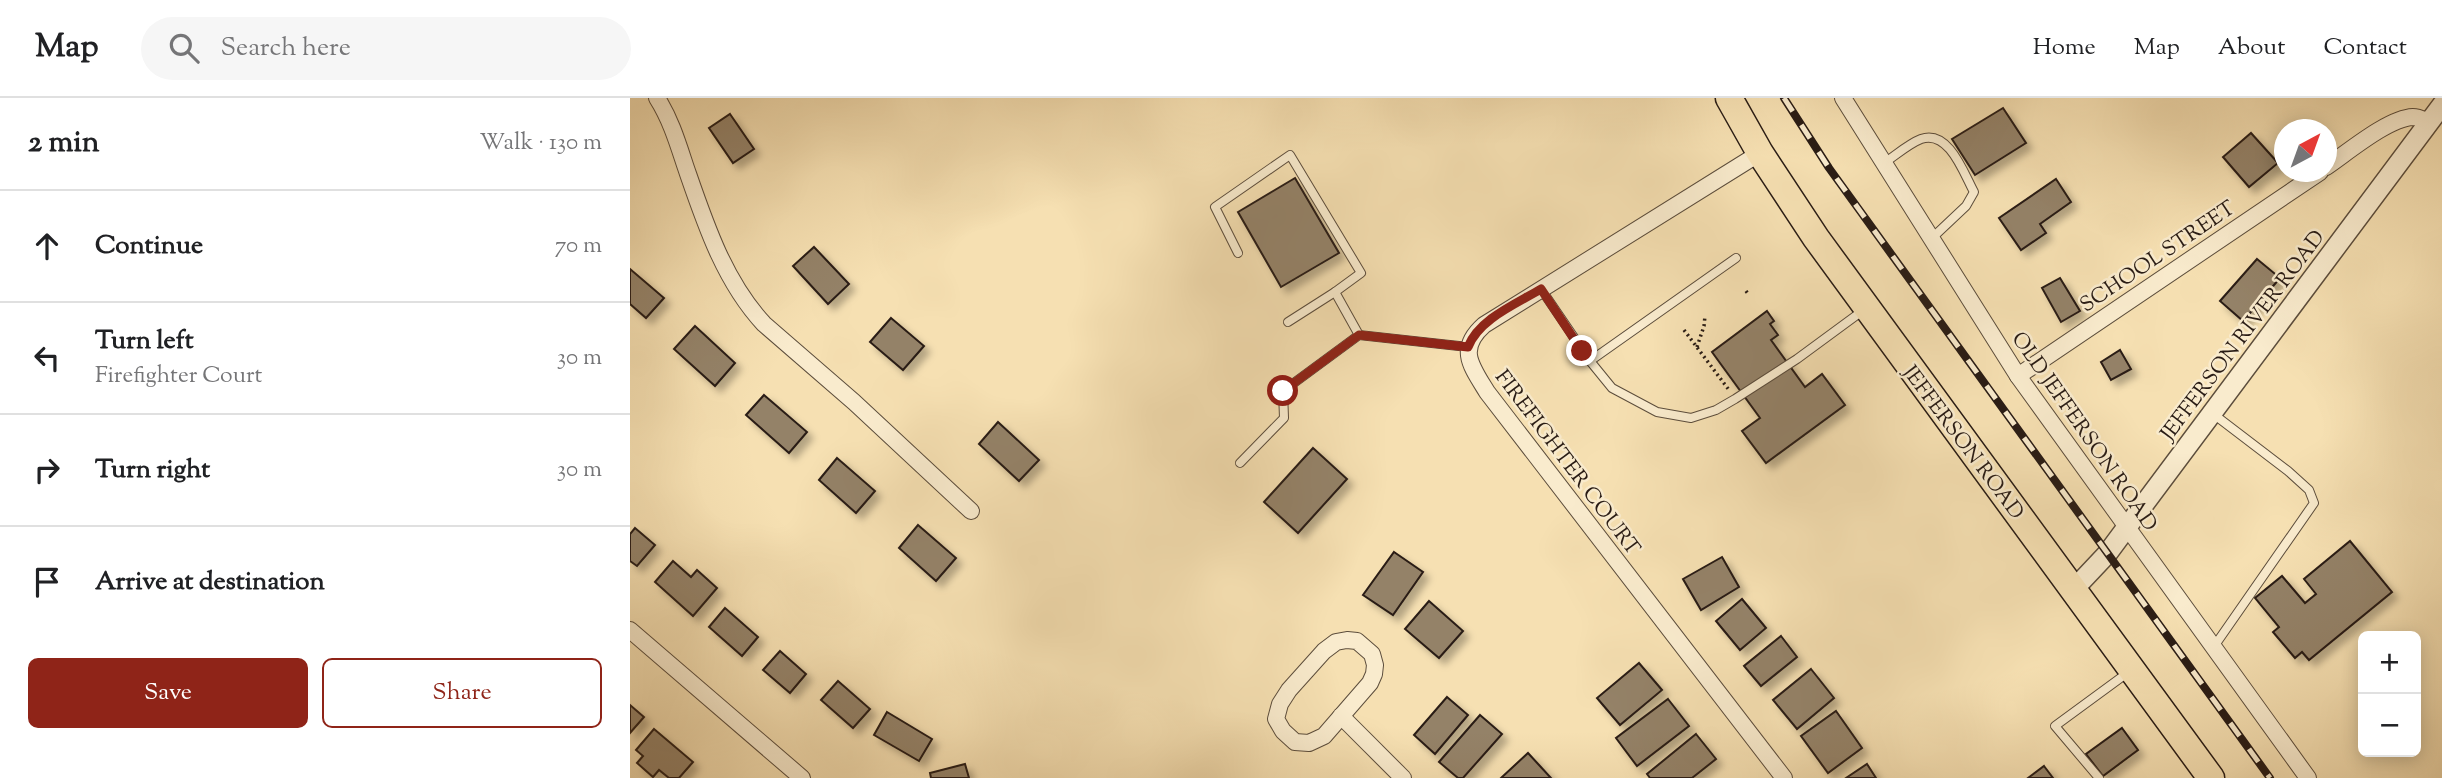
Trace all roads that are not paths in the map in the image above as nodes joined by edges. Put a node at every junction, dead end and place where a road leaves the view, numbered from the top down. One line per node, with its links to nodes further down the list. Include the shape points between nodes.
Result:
1 (657, 98): 23 (street, via 712,237 751,310)
2 (1729, 98): 6 (highway, JEFFERSON ROAD)
3 (1843, 98): 8 (street, OLD JEFFERSON ROAD)
4 (2442, 104): 5 (street, JEFFERSON RIVER ROAD)
5 (2429, 122): 7 (street, via 2403,119); 21 (street, JEFFERSON RIVER ROAD)
6 (1760, 153): 13 (street); 15 (highway, JEFFERSON ROAD)
7 (2337, 160)
8 (1884, 163): 10 (street, OLD JEFFERSON ROAD); 10 (lane, via 1922,138 1941,141 1951,150 1974,192 1966,206)
9 (2305, 182): 20 (street, SCHOOL STREET)
10 (1931, 239): 20 (street, OLD JEFFERSON ROAD)
11 (1238, 253): 14 (lane, via 1215,207 1290,155 1361,273)
12 (1736, 258): 19 (lane)
13 (1541, 289): 18 (street, via 1484,325 1472,335); 19 (lane)
14 (1335, 292): 16 (lane); 17 (lane)
15 (1866, 308): 19 (lane, via 1735,399 1691,418 1657,412 1612,388); 25 (highway, JEFFERSON ROAD)
16 (1288, 322)
17 (1359, 335): 18 (lane); 22 (lane, via 1283,391 1283,418)
18 (1468, 347): 32 (street, FIREFIGHTER COURT, via 1471,366 1487,392)
19 (1590, 361)
20 (2018, 376): 24 (street, OLD JEFFERSON ROAD)
21 (2212, 413): 24 (street, JEFFERSON RIVER ROAD); 27 (lane, via 2288,471 2309,490 2314,503)
22 (1240, 463)
23 (971, 511)
24 (2127, 527): 25 (street, JEFFERSON RIVER ROAD); 27 (street, OLD JEFFERSON ROAD)
25 (2074, 589): 28 (highway, JEFFERSON ROAD)
26 (630, 630): 30 (street)
27 (2213, 648): 35 (street, OLD JEFFERSON ROAD)
28 (2132, 669): 33 (lane, via 2055,726); 34 (highway, JEFFERSON ROAD)
29 (1341, 716): 29 (street, via 1370,683 1376,665 1366,648 1347,640 1324,651 1289,690 1276,719 1295,742 1309,743 1324,736); 31 (street)
30 (802, 778)
31 (1403, 778)
32 (1784, 778)
33 (2099, 778)
34 (2211, 778)
35 (2308, 778)

